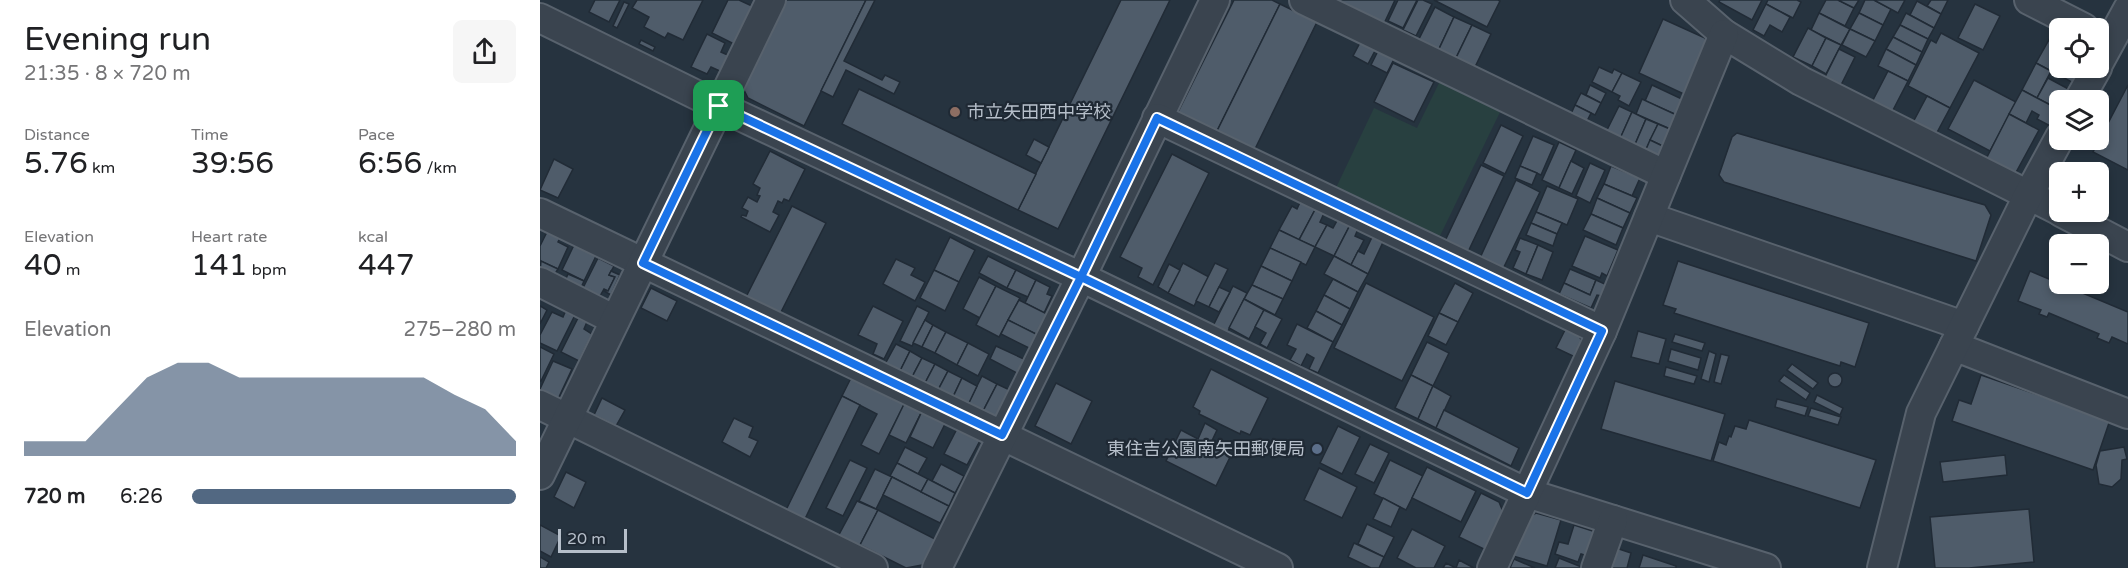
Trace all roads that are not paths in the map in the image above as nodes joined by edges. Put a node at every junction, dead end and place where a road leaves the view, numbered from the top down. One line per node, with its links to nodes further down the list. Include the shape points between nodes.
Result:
1 (771, 0): 11 (street)
2 (1215, 0): 12 (street)
3 (1304, 0): 14 (street)
4 (1685, 0): 9 (street)
5 (2029, 0): 8 (street)
6 (2128, 9): 10 (street)
7 (540, 18): 11 (street)
8 (2064, 18)
9 (1724, 34): 14 (street); 15 (street, via 1801,81)
10 (2109, 40)
11 (719, 106): 21 (street); 22 (street)
12 (1157, 118): 22 (street); 25 (street)
13 (2053, 150): 15 (street)
14 (1666, 175): 18 (street)
15 (2029, 194): 16 (street); 26 (street)
16 (2049, 205)
17 (540, 213): 21 (street)
18 (1649, 217): 25 (street); 26 (street)
19 (2081, 222): 20 (street)
20 (2128, 247)
21 (643, 263): 24 (street); 30 (street)
22 (1081, 277): 30 (street); 32 (street)
23 (540, 282): 24 (street)
24 (615, 320): 29 (street)
25 (1602, 331): 32 (street)
26 (1959, 336): 28 (street); 41 (street, via 1921,413)
27 (540, 405): 29 (street)
28 (2128, 414)
29 (567, 419): 31 (street); 35 (street)
30 (1002, 435): 36 (street); 37 (street)
31 (540, 475)
32 (1527, 493): 33 (street); 38 (street)
33 (1613, 520): 34 (street); 39 (street)
34 (1726, 562): 40 (street)
35 (873, 568)
36 (937, 568)
37 (1278, 568)
38 (1492, 568)
39 (1596, 568)
40 (1766, 568)
41 (1882, 568)

